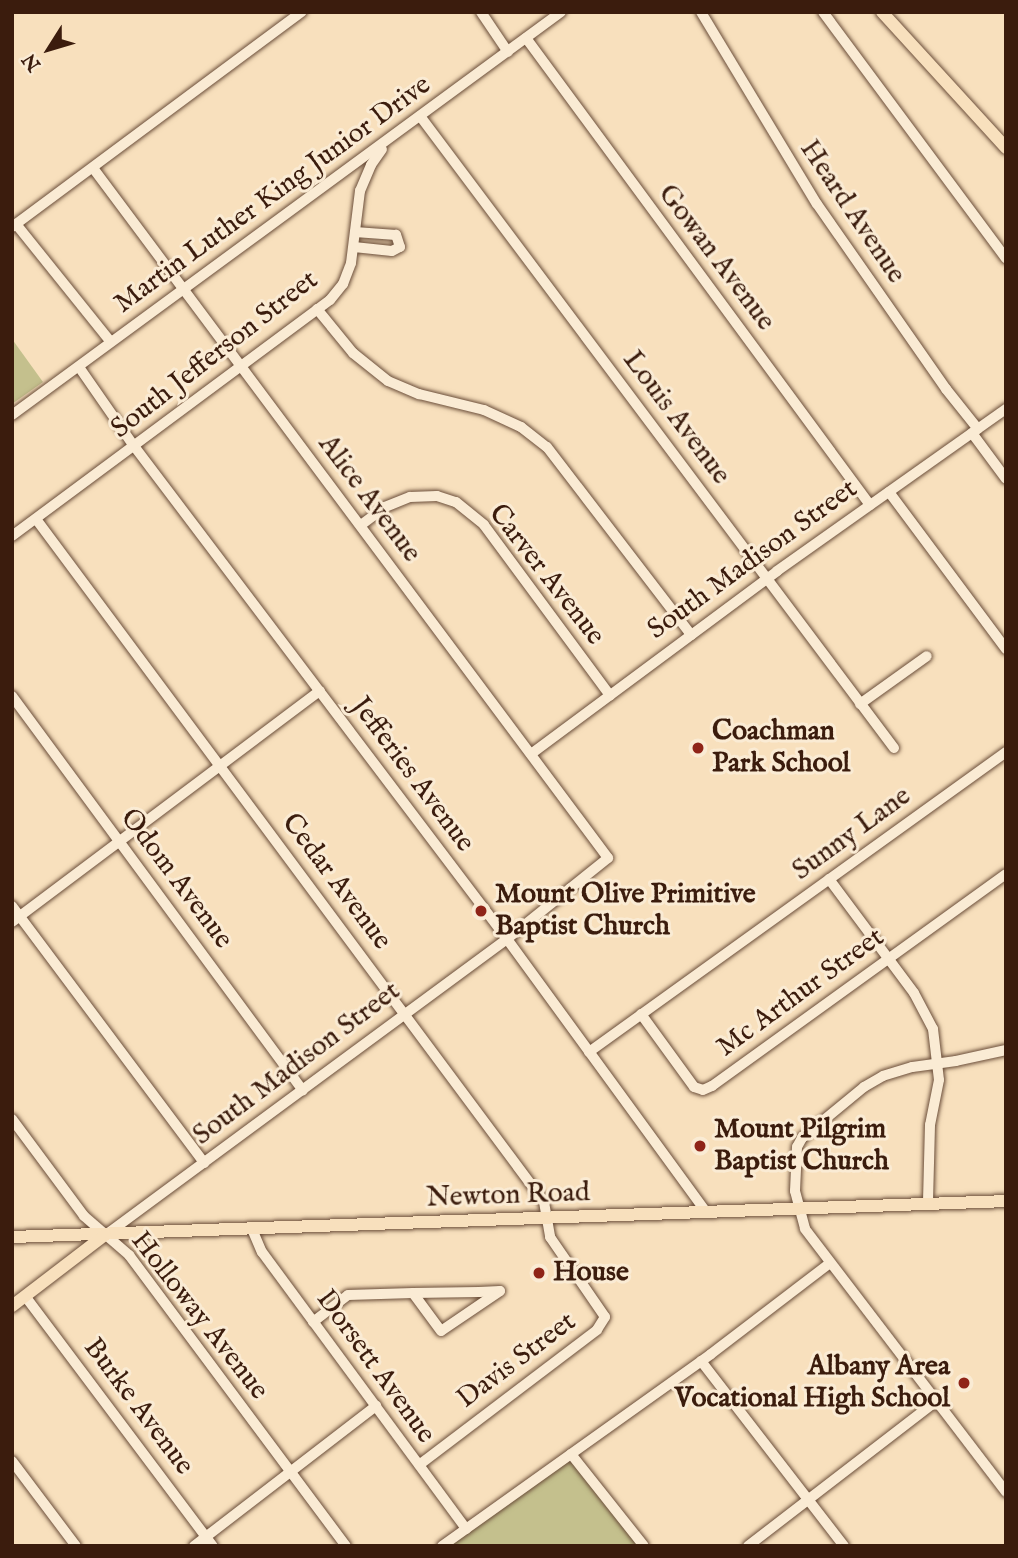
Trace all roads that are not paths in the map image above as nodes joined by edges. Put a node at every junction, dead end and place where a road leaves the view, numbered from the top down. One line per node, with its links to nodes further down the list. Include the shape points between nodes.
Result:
1 (302, 12): 12 (street)
2 (481, 12): 8 (street)
3 (561, 12): 7 (street, Martin Luther King Junior Drive)
4 (701, 12): 24 (street, Heard Avenue, via 817,204)
5 (822, 12): 16 (street)
6 (882, 12): 11 (main road)
7 (526, 38): 8 (street, Martin Luther King Junior Drive); 28 (street, Gowan Avenue)
8 (508, 52): 9 (street, Martin Luther King Junior Drive)
9 (421, 116): 10 (street, Martin Luther King Junior Drive); 32 (street, Louis Avenue)
10 (400, 131): 14 (street, South Jefferson Street, via 365,177); 17 (street, Martin Luther King Junior Drive)
11 (1006, 148)
12 (93, 168): 13 (street); 17 (street, Alice Avenue)
13 (14, 226): 19 (street)
14 (355, 232): 15 (street, South Jefferson Street); 15 (street, via 396,235 400,247 392,251)
15 (354, 247): 18 (street, South Jefferson Street, via 343,284)
16 (1006, 258)
17 (184, 291): 19 (street, Martin Luther King Junior Drive); 21 (street, Alice Avenue)
18 (317, 309): 21 (street, South Jefferson Street); 33 (street, via 353,353 388,381 484,410 521,427 547,447)
19 (111, 342): 20 (street, Martin Luther King Junior Drive)
20 (79, 367): 23 (street, Martin Luther King Junior Drive); 25 (street, Jefferies Avenue)
21 (241, 367): 25 (street, South Jefferson Street); 30 (street, Alice Avenue)
22 (1006, 409): 24 (street, South Madison Street)
23 (12, 415)
24 (975, 431): 26 (street, Heard Avenue); 27 (street, South Madison Street)
25 (134, 446): 29 (street, South Jefferson Street); 36 (street, Jefferies Avenue)
26 (1006, 479)
27 (889, 492): 28 (street, South Madison Street); 34 (street)
28 (870, 505): 32 (street, South Madison Street)
29 (36, 519): 31 (street, South Jefferson Street); 43 (street, Cedar Avenue)
30 (361, 525): 37 (street, Carver Avenue, via 385,507 410,497 437,496 456,502 484,525); 42 (street, Alice Avenue)
31 (12, 536)
32 (768, 578): 33 (street, South Madison Street); 39 (street, Louis Avenue)
33 (691, 635): 37 (street, South Madison Street)
34 (1006, 649)
35 (928, 656): 39 (street)
36 (320, 691): 43 (street); 50 (street, Jefferies Avenue)
37 (610, 695): 42 (street, South Madison Street)
38 (12, 696): 44 (street, Odom Avenue)
39 (860, 704): 40 (street, Louis Avenue)
40 (894, 748)
41 (1006, 752): 47 (street, Sunny Lane)
42 (531, 754): 45 (street, Alice Avenue)
43 (220, 766): 44 (street); 52 (street, Cedar Avenue)
44 (120, 841): 49 (street); 57 (street, Odom Avenue)
45 (608, 858): 50 (street, South Madison Street)
46 (1006, 874): 51 (street, Mc Arthur Street)
47 (829, 879): 51 (street); 53 (street, Sunny Lane)
48 (12, 906): 49 (street)
49 (16, 919): 59 (street)
50 (507, 939): 52 (street, South Madison Street); 55 (street, Jefferies Avenue)
51 (887, 958): 53 (street, Mc Arthur Street, via 703,1090 694,1087); 56 (street, via 928,1014)
52 (405, 1014): 57 (street, South Madison Street); 64 (street, Cedar Avenue, via 544,1202)
53 (640, 1014): 55 (street, Sunny Lane)
54 (1006, 1050): 56 (street)
55 (589, 1052): 63 (street, Jefferies Avenue)
56 (938, 1064): 61 (street, via 928,1152); 62 (street, via 883,1076 805,1133 795,1164)
57 (303, 1090): 59 (street, South Madison Street)
58 (12, 1119): 66 (street, Holloway Avenue, via 84,1216)
59 (204, 1163): 66 (street, South Madison Street)
60 (1006, 1201): 61 (main road, Newton Road)
61 (928, 1204): 62 (main road, Newton Road)
62 (799, 1210): 63 (main road, Newton Road); 68 (street, via 805,1229)
63 (708, 1213): 64 (main road, Newton Road)
64 (547, 1220): 65 (main road, Newton Road); 72 (street, Cedar Avenue, via 551,1237)
65 (252, 1229): 66 (main road, Newton Road); 73 (street, Dorsett Avenue, via 262,1252)
66 (105, 1235): 67 (main road, Newton Road); 70 (main road, South Madison Street); 80 (street, Holloway Avenue, via 129,1255)
67 (12, 1237)
68 (830, 1263): 74 (street); 75 (street)
69 (413, 1293): 69 (street, via 479,1292 500,1291 440,1331); 73 (street, via 348,1295)
70 (25, 1296): 71 (main road, South Madison Street); 84 (street, Burke Avenue)
71 (12, 1306)
72 (605, 1317): 79 (street, Davis Street, via 597,1330)
73 (313, 1322): 76 (street, Dorsett Avenue)
74 (701, 1361): 77 (street); 82 (street)
75 (935, 1402): 81 (street); 82 (street)
76 (376, 1406): 79 (street, Dorsett Avenue); 80 (street)
77 (571, 1454): 83 (street); 90 (street)
78 (12, 1461): 85 (street)
79 (419, 1465): 83 (street, Dorsett Avenue)
80 (291, 1472): 84 (street); 88 (street, Holloway Avenue)
81 (1006, 1492)
82 (809, 1498): 91 (street); 92 (street)
83 (466, 1529): 89 (street)
84 (206, 1537): 86 (street); 87 (street, Burke Avenue)
85 (76, 1546)
86 (194, 1546)
87 (213, 1546)
88 (346, 1546)
89 (442, 1546)
90 (644, 1546)
91 (748, 1546)
92 (844, 1546)

